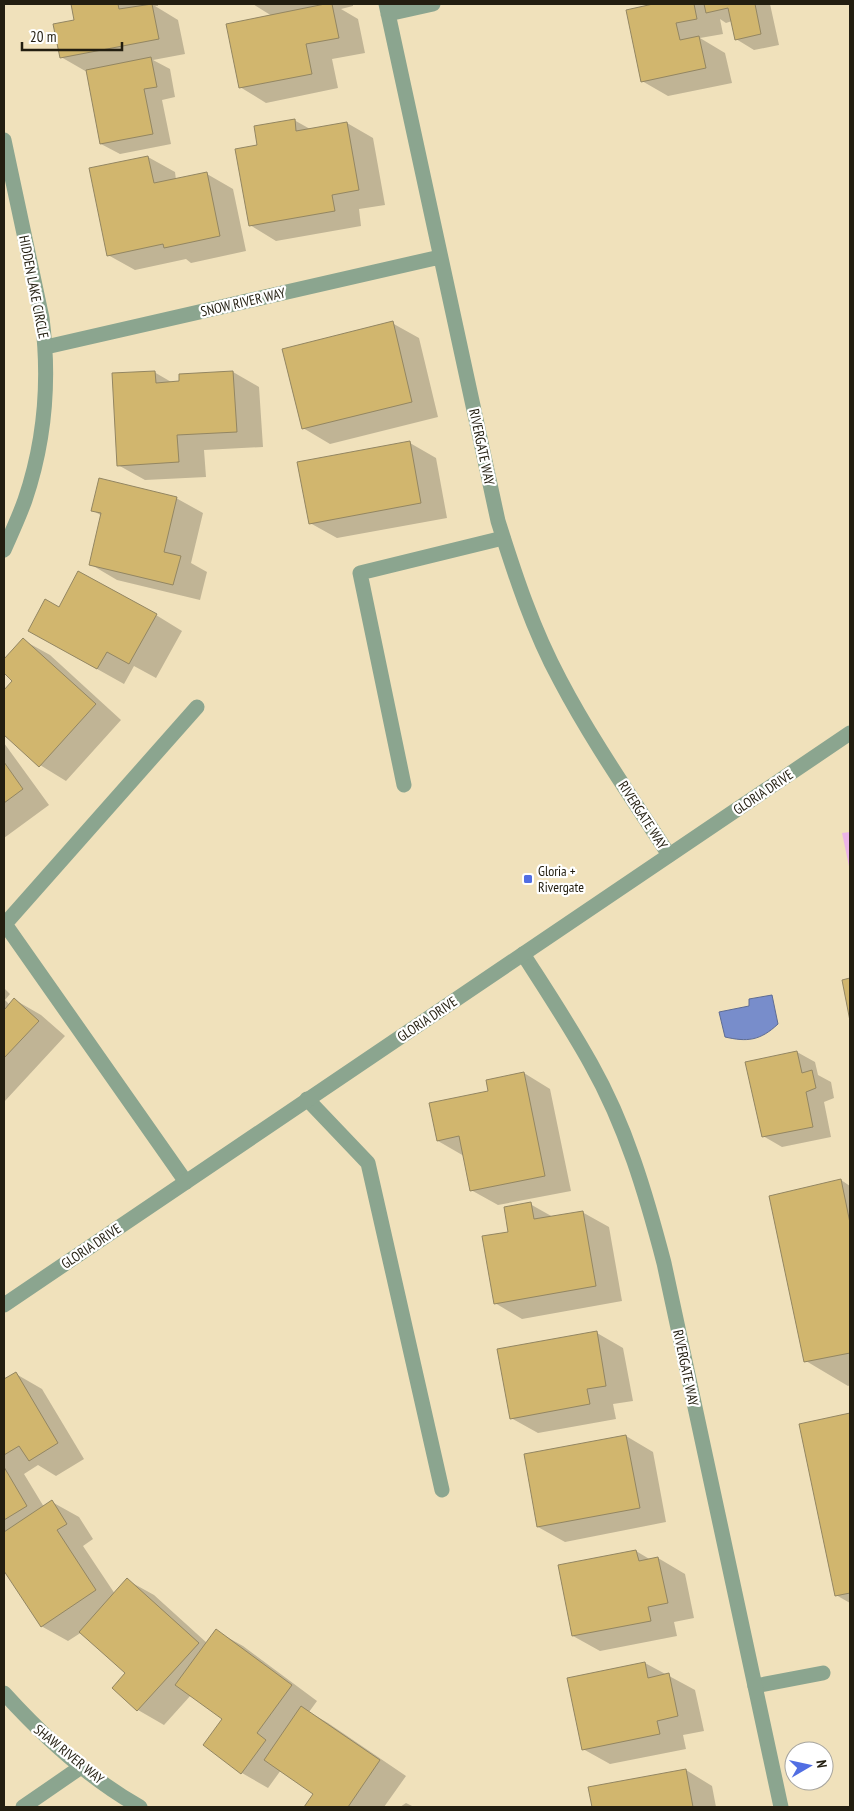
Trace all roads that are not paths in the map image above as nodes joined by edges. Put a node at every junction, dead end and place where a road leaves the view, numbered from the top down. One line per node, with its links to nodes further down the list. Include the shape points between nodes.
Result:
1 (432, 4): 2 (street)
2 (387, 9): 4 (street, RIVERGATE WAY)
3 (4, 140): 5 (street, HIDDEN LAKE CIRCLE)
4 (440, 257): 5 (street, SNOW RIVER WAY); 6 (street, RIVERGATE WAY)
5 (46, 347): 7 (street, HIDDEN LAKE CIRCLE, via 45,404 37,457)
6 (503, 538): 10 (street, via 360,573); 11 (street, RIVERGATE WAY, via 530,615 560,679 587,728)
7 (4, 550)
8 (197, 707): 14 (street, via 5,924)
9 (850, 733): 11 (street, GLORIA DRIVE)
10 (404, 784)
11 (669, 856): 12 (street, GLORIA DRIVE)
12 (523, 954): 13 (street, GLORIA DRIVE); 18 (street, RIVERGATE WAY, via 591,1064 620,1124 647,1198 664,1263)
13 (307, 1099): 14 (street, GLORIA DRIVE); 16 (street, via 368,1163)
14 (186, 1182): 15 (street, GLORIA DRIVE)
15 (4, 1305)
16 (442, 1490)
17 (823, 1673): 18 (street)
18 (754, 1686): 23 (street, RIVERGATE WAY)
19 (4, 1693): 20 (street, SHAW RIVER WAY, via 32,1724)
20 (81, 1766): 21 (street); 22 (street, SHAW RIVER WAY)
21 (23, 1807)
22 (140, 1807)
23 (781, 1807)

